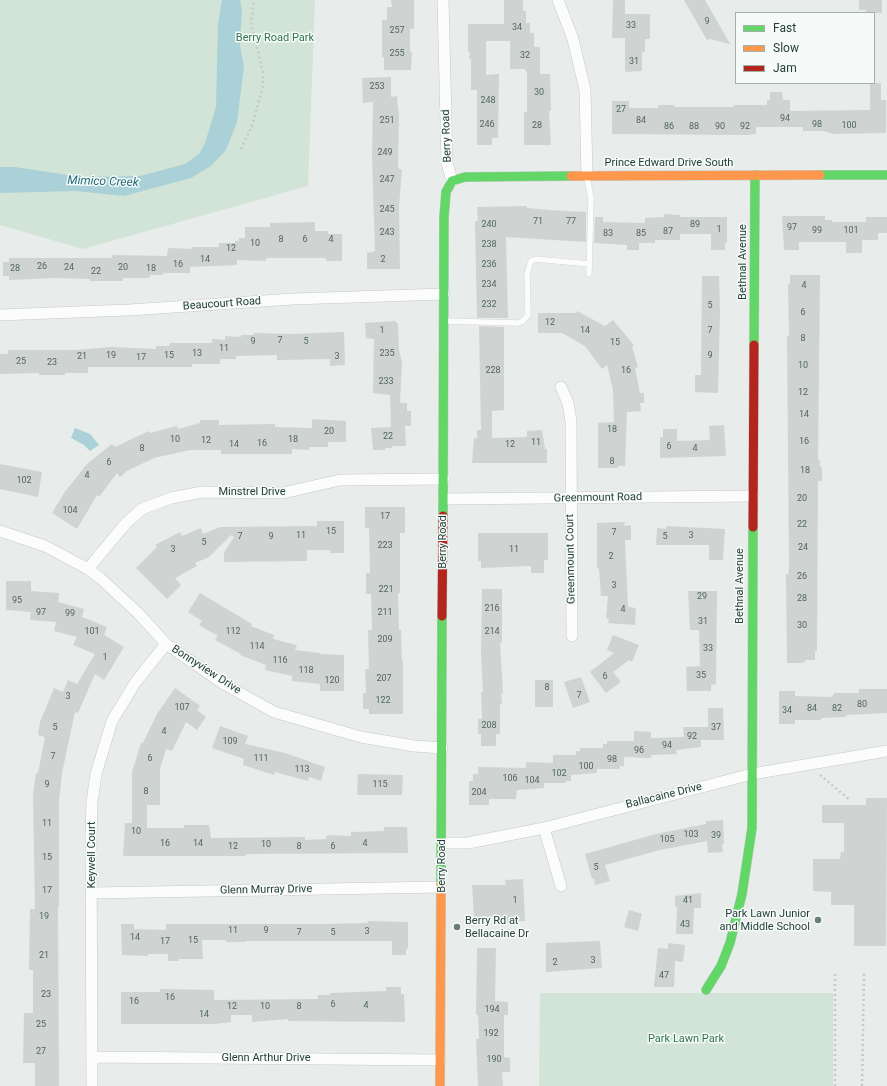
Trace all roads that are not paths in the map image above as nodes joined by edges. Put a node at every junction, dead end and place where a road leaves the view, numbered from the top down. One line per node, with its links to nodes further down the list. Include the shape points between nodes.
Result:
1 (443, 0): 6 (street, Berry Road, via 447,163)
2 (558, 0): 3 (street, via 573,39 585,90)
3 (587, 175): 4 (street, Prince Edward Drive South); 6 (street, Prince Edward Drive South, via 465,177); 7 (lane, via 591,198)
4 (755, 175): 5 (street, Prince Edward Drive South); 14 (street, Bethnal Avenue)
5 (887, 175)
6 (452, 181): 9 (street, Berry Road, via 446,192 444,204)
7 (589, 264): 8 (lane); 11 (lane, via 531,260 527,274 528,315 518,323)
8 (589, 274)
9 (444, 294): 10 (street, Beaucourt Road, via 293,299); 11 (street, Berry Road)
10 (0, 315)
11 (444, 321): 13 (street, Berry Road)
12 (561, 386): 15 (street, Greenmount Court, via 570,412)
13 (444, 479): 16 (street, Berry Road); 18 (street, Minstrel Drive, via 340,480 283,493 202,492 171,498 142,509 126,523)
14 (753, 496): 15 (street, Greenmount Road); 23 (street, Bethnal Avenue)
15 (570, 498): 16 (street, Greenmount Road); 19 (street, Greenmount Court)
16 (444, 499): 21 (street, Berry Road)
17 (0, 531): 18 (street, Bonnyview Drive, via 45,546)
18 (88, 569): 20 (street, Bonnyview Drive, via 134,609)
19 (572, 636)
20 (166, 644): 21 (street, Bonnyview Drive, via 224,684 274,712 361,737); 28 (street, Keywell Court, via 126,697 112,721 102,750 92,802)
21 (442, 748): 25 (street, Berry Road)
22 (887, 752): 23 (street, Ballacaine Drive)
23 (752, 774): 24 (street, Ballacaine Drive); 29 (street, Bethnal Avenue, via 752,828 742,894 726,956)
24 (544, 828): 25 (street, Ballacaine Drive, via 468,843); 26 (street)
25 (442, 843): 27 (street, Berry Road)
26 (561, 886)
27 (441, 887): 28 (street, Glenn Murray Drive); 31 (street, Berry Road)
28 (92, 894): 30 (street, Keywell Court)
29 (706, 990)
30 (92, 1057): 31 (street, Glenn Arthur Drive); 32 (street, Keywell Court)
31 (440, 1060): 33 (street, Berry Road)
32 (92, 1086)
33 (440, 1086)

